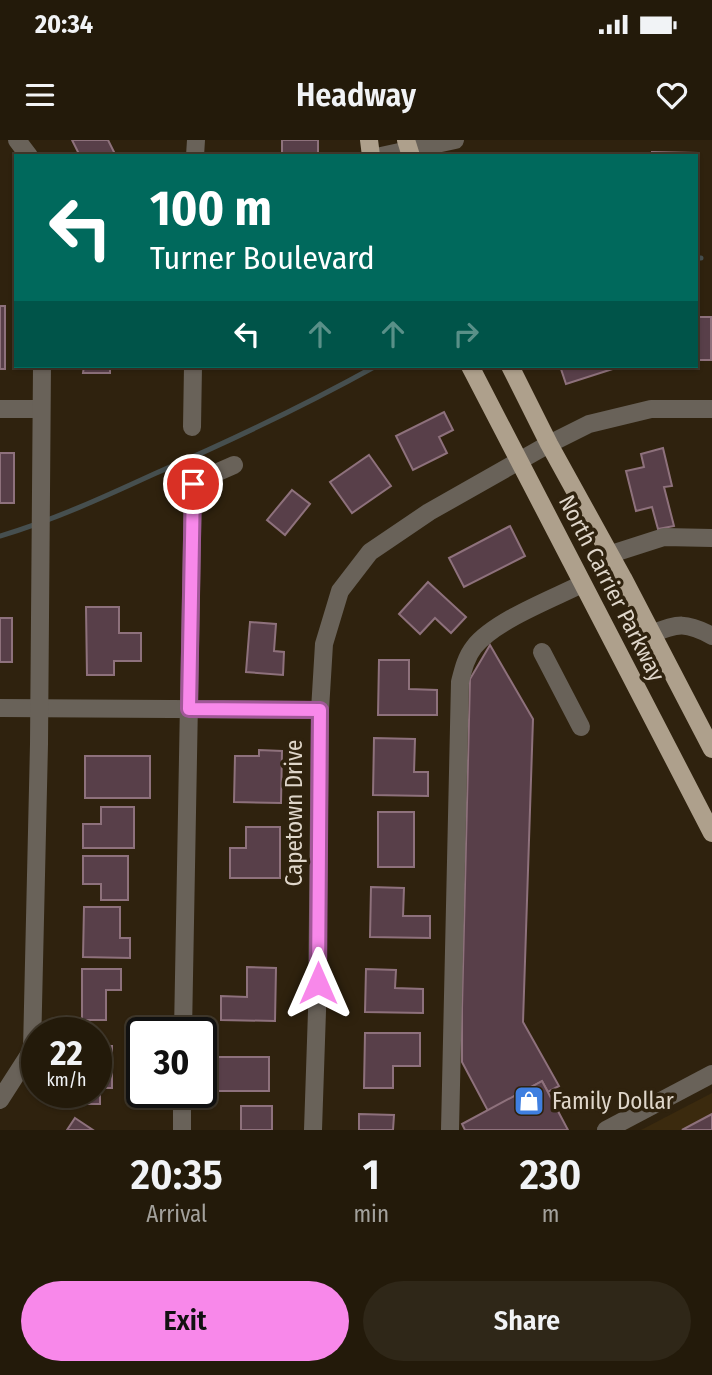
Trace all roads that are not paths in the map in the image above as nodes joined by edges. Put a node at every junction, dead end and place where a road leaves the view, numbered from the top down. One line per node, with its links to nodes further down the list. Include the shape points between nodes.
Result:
1 (455, 140): 2 (street)
2 (408, 148): 3 (street)
3 (388, 154)
4 (42, 368): 10 (street)
5 (193, 368): 11 (street)
6 (471, 368): 13 (main road, North Carrier Parkway)
7 (511, 368): 12 (main road, North Carrier Parkway)
8 (0, 409): 10 (street)
9 (712, 409): 12 (street, Capetown Drive, via 651,408 589,424)
10 (41, 410): 21 (street)
11 (192, 427)
12 (549, 444): 13 (street, Capetown Drive); 16 (main road, North Carrier Parkway)
13 (519, 460): 17 (main road, North Carrier Parkway); 24 (street, Capetown Drive, via 370,552 340,591 324,644)
14 (234, 465): 23 (street, via 193,484)
15 (712, 538): 16 (street, via 663,537)
16 (608, 555): 18 (main road, North Carrier Parkway)
17 (582, 583): 27 (main road, North Carrier Parkway); 34 (street, via 496,628 475,646 460,682)
18 (652, 634): 19 (street, via 679,625 695,626); 26 (main road, North Carrier Parkway)
19 (712, 636)
20 (542, 653): 25 (street)
21 (38, 707): 22 (street); 23 (street); 30 (street, via 32,1050)
22 (0, 708)
23 (189, 709): 24 (street); 28 (street)
24 (320, 710): 33 (street, Capetown Drive)
25 (581, 727)
26 (712, 749)
27 (712, 833)
28 (183, 1017)
29 (712, 1074): 35 (street)
30 (1, 1100)
31 (182, 1108): 32 (street)
32 (181, 1130)
33 (313, 1130)
34 (450, 1130)
35 (606, 1130)

